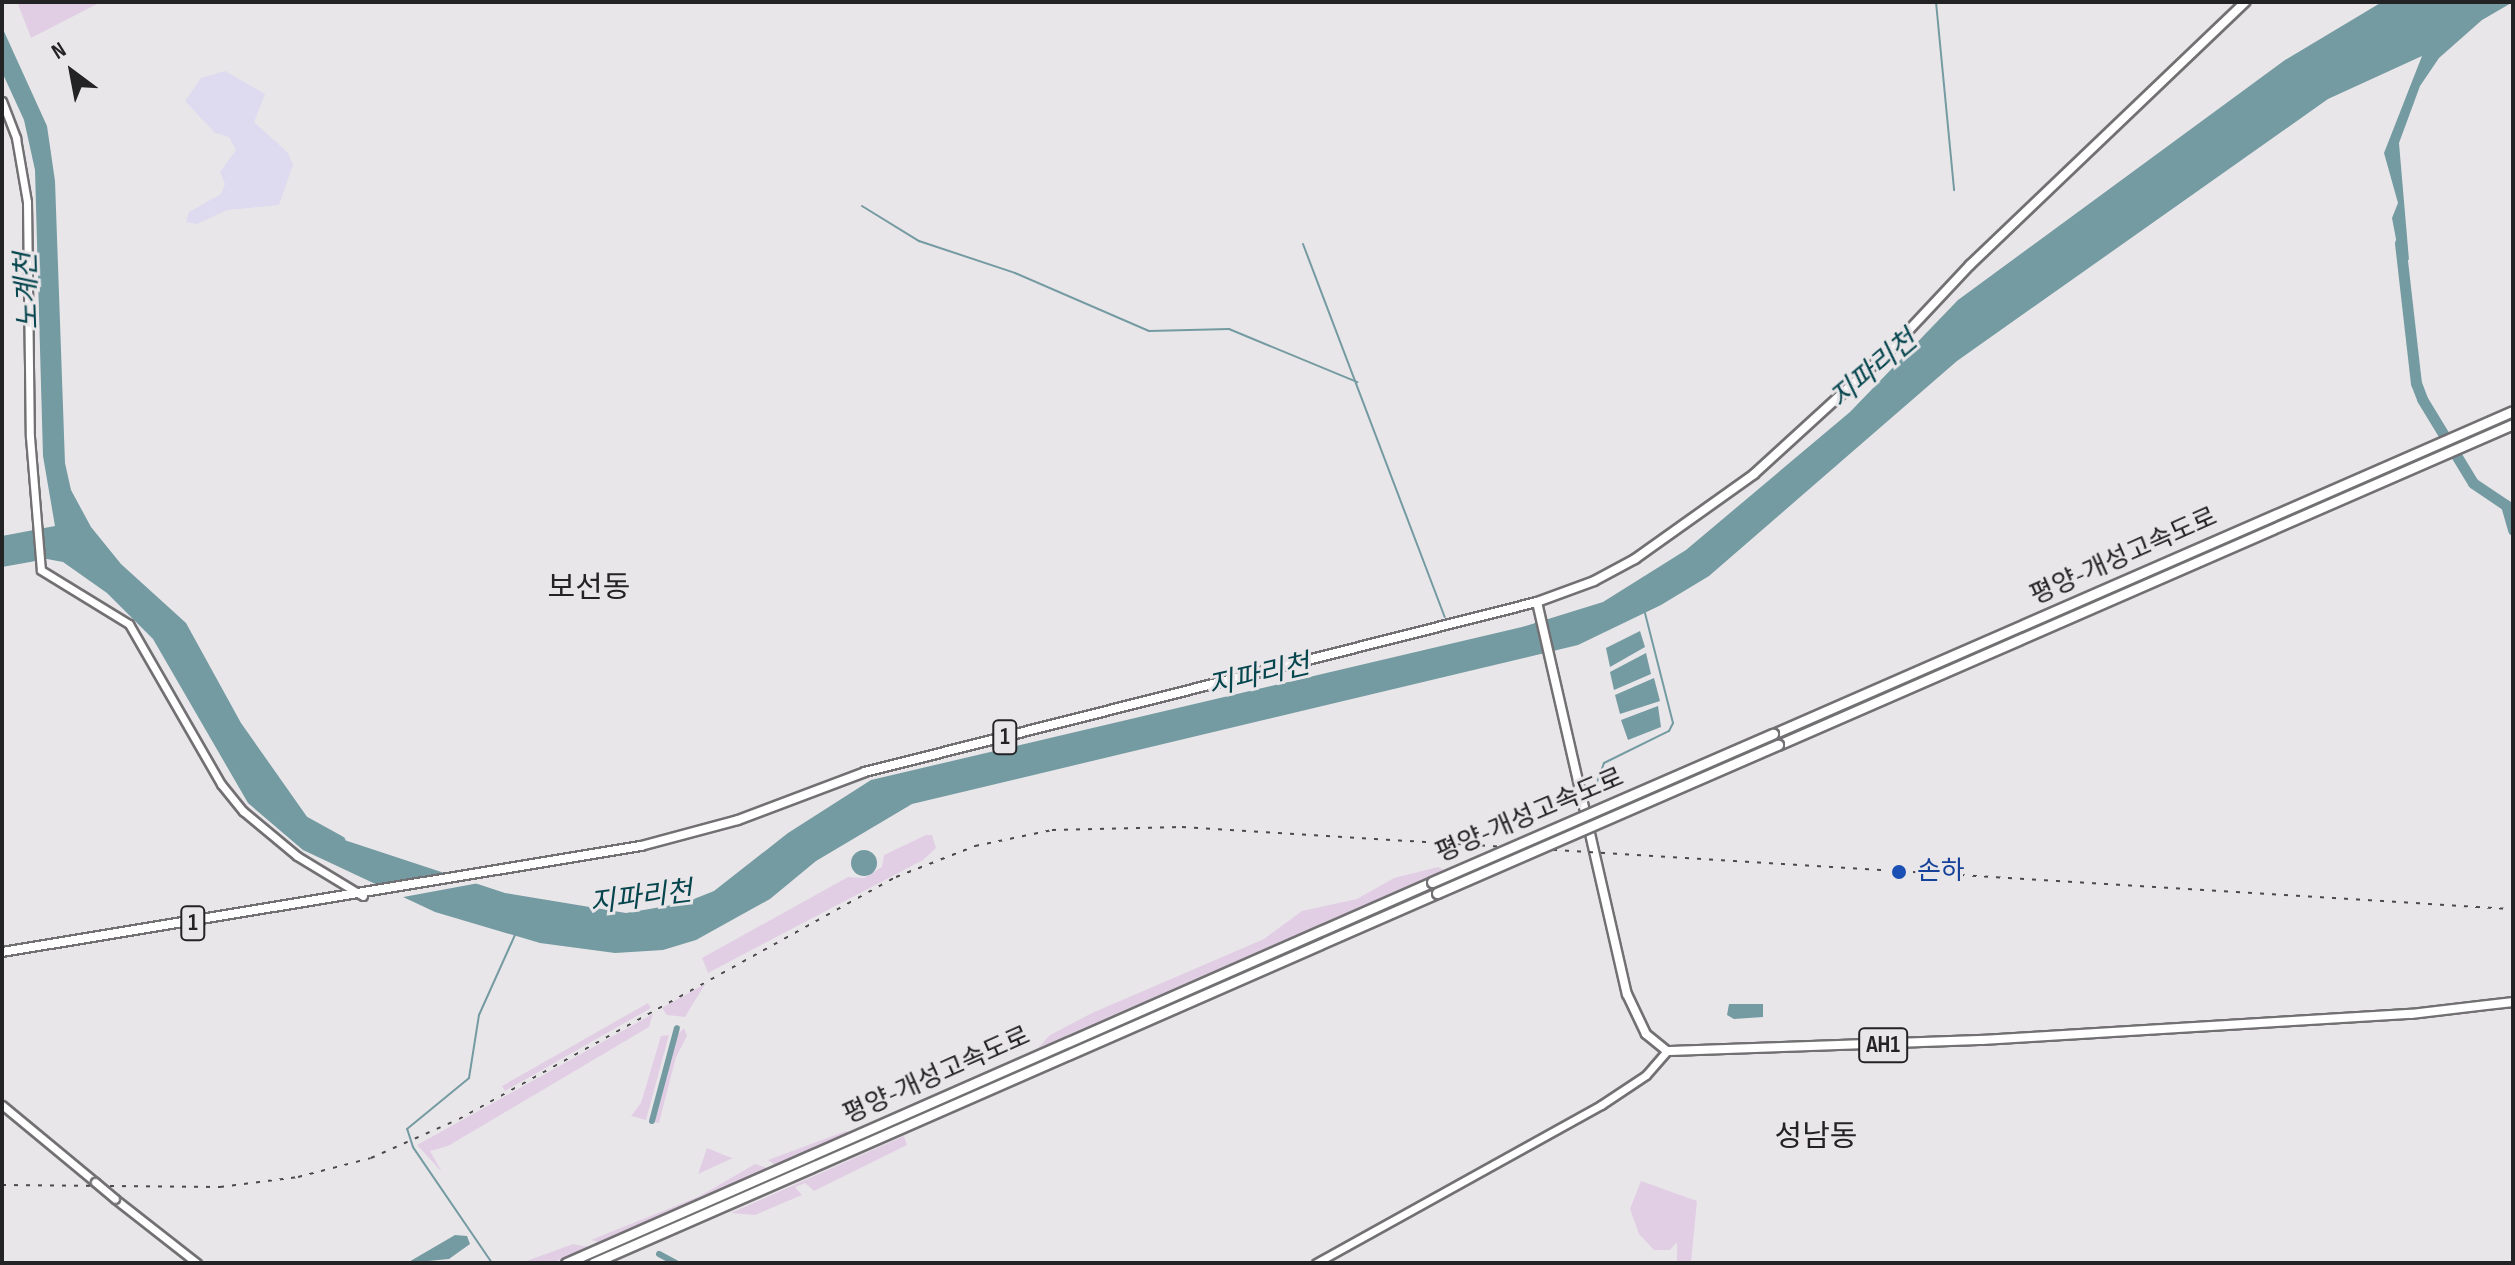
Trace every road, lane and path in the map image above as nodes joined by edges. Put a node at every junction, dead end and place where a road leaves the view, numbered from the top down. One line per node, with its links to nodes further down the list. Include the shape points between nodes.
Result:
1 (2245, 2): 5 (main road, 1, via 1970,265 1892,348 1754,474 1635,559)
2 (2, 101): 6 (street, via 25,179 30,437 39,561 53,579 85,592 129,624 221,784 243,811 297,856)
3 (2513, 411): 12 (highway, 평양-개성고속도로, bridge)
4 (2513, 424): 13 (highway, 평양-개성고속도로, bridge)
5 (1537, 602): 6 (main road, 1, via 865,772 738,820 641,846); 9 (main road, via 1627,994 1646,1034)
6 (363, 896): 7 (main road, 1)
7 (2, 952)
8 (2513, 1002): 9 (main road, AH1, via 2411,1014 1982,1040)
9 (1667, 1051): 14 (street, via 1646,1075 1601,1105)
10 (2, 1105): 11 (street, bridge)
11 (197, 1263)
12 (566, 1263)
13 (593, 1263)
14 (1316, 1263)

